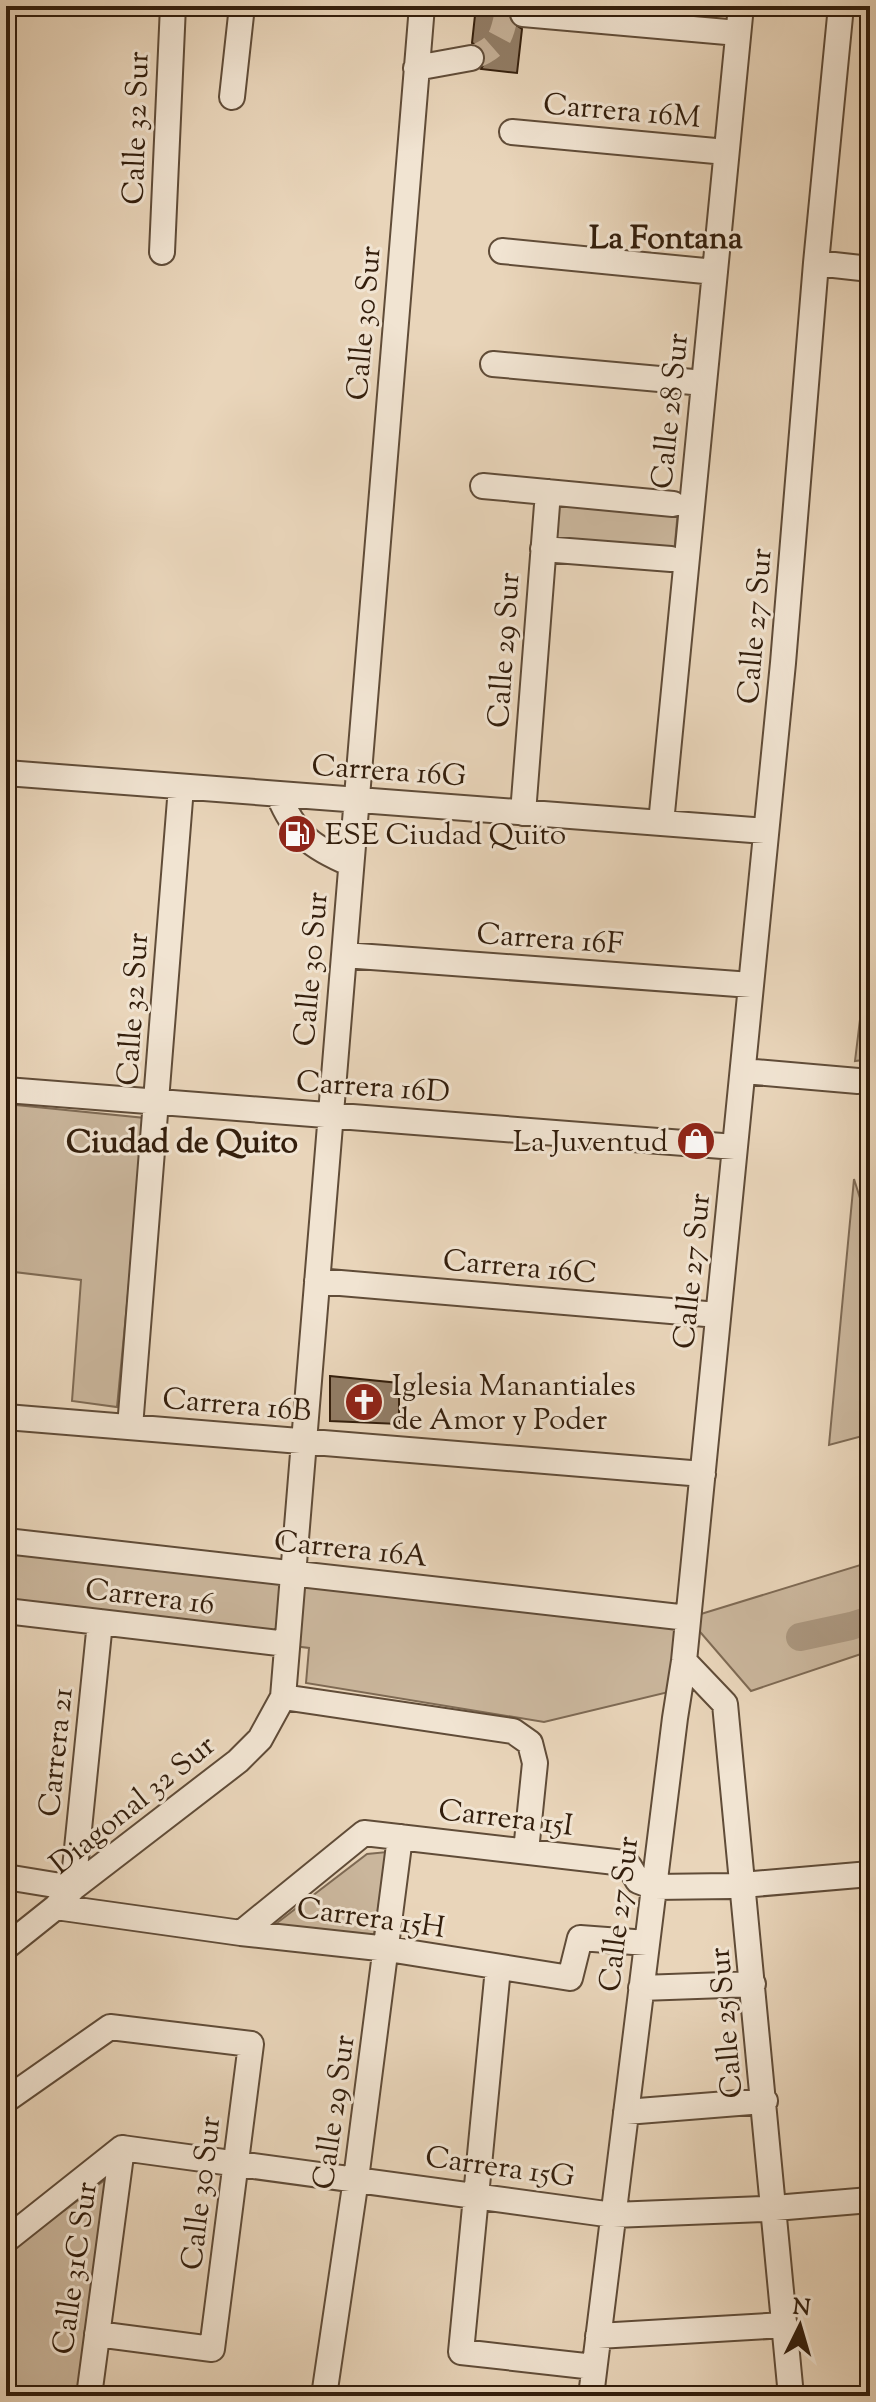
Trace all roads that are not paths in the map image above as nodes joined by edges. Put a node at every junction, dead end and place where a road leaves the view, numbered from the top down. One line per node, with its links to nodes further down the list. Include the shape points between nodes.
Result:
1 (173, 6): 14 (street, Calle 32 Sur)
2 (242, 6): 10 (street)
3 (422, 6): 9 (street, Calle 30 Sur)
4 (741, 6): 7 (street, Calle 28 Sur)
5 (841, 6): 15 (street, Calle 27 Sur)
6 (523, 14): 7 (street)
7 (738, 33): 12 (street, Calle 28 Sur)
8 (471, 58): 9 (street)
9 (416, 68): 28 (street, Calle 30 Sur)
10 (232, 97)
11 (512, 132): 12 (street, Carrera 16M)
12 (726, 152): 17 (street, Calle 28 Sur)
13 (502, 251): 17 (street)
14 (162, 252)
15 (816, 263): 16 (street); 31 (street, Calle 27 Sur)
16 (870, 269)
17 (715, 272): 19 (street, Calle 28 Sur)
18 (493, 364): 19 (street)
19 (704, 383): 30 (street, Calle 28 Sur)
20 (483, 486): 21 (street)
21 (548, 492): 22 (street); 23 (street, Calle 29 Sur)
22 (673, 504)
23 (543, 549): 24 (street); 29 (street, Calle 29 Sur)
24 (671, 559)
25 (6, 773): 26 (street, Carrera 16G)
26 (181, 787): 27 (street, Carrera 16G); 38 (street, Calle 32 Sur)
27 (278, 794): 28 (street, Carrera 16G); 32 (street, via 301,835 321,852)
28 (356, 800): 29 (street, Carrera 16G); 32 (street, Calle 30 Sur)
29 (523, 813): 30 (street, Carrera 16G)
30 (661, 823): 31 (street, Carrera 16G)
31 (766, 831): 34 (street, Calle 27 Sur)
32 (351, 864): 33 (street, Calle 30 Sur)
33 (344, 955): 34 (street, Carrera 16F); 39 (street, Calle 30 Sur)
34 (751, 985): 35 (street, Calle 27 Sur)
35 (743, 1071): 36 (street); 40 (street, Calle 27 Sur)
36 (858, 1081)
37 (6, 1090): 38 (street, Carrera 16D)
38 (157, 1102): 39 (street, Carrera 16D); 44 (street, Calle 32 Sur)
39 (331, 1114): 40 (street, Carrera 16D); 41 (street, Calle 30 Sur)
40 (735, 1147): 42 (street, Calle 27 Sur)
41 (317, 1281): 42 (street, Carrera 16C); 45 (street, Calle 30 Sur)
42 (718, 1315): 46 (street, Calle 27 Sur)
43 (6, 1417): 44 (street, Carrera 16B)
44 (130, 1427): 45 (street, Carrera 16B)
45 (304, 1441): 46 (street, Carrera 16B); 48 (street, Calle 30 Sur)
46 (703, 1474): 50 (street, Calle 27 Sur)
47 (6, 1541): 48 (street, Carrera 16A)
48 (293, 1574): 50 (street, Carrera 16A); 52 (street, Calle 30 Sur)
49 (6, 1611): 51 (street, Carrera 16)
50 (688, 1618): 53 (street, Calle 27 Sur)
51 (100, 1622): 52 (street, Carrera 16); 61 (street, Carrera 21)
52 (287, 1644): 54 (street, Calle 30 Sur)
53 (684, 1661): 59 (street, Calle 25 Sur, via 725,1704); 60 (street, Calle 27 Sur)
54 (283, 1697): 56 (street, via 513,1731 530,1743 535,1763); 61 (street, Diagonal 32 Sur, via 260,1739 238,1761)
55 (400, 1837): 56 (street, Carrera 15I); 63 (street, Carrera 15I, via 364,1833); 66 (street, Calle 29 Sur)
56 (526, 1851): 60 (street, Carrera 15I, via 624,1863 638,1881)
57 (870, 1874): 59 (street)
58 (6, 1877): 61 (street)
59 (744, 1885): 60 (street); 68 (street, Calle 25 Sur)
60 (654, 1887): 64 (street, Calle 27 Sur)
61 (73, 1888): 62 (street, Diagonal 32 Sur)
62 (56, 1907): 63 (street, Carrera 15H); 65 (street, Diagonal 32 Sur)
63 (241, 1933): 66 (street, Carrera 15H)
64 (647, 1943): 67 (street, Carrera 15H, via 580,1938 570,1978); 69 (street, Calle 27 Sur)
65 (6, 1947)
66 (388, 1949): 67 (street, Carrera 15H); 75 (street, Calle 29 Sur)
67 (498, 1968): 76 (street)
68 (753, 1984): 69 (street); 71 (street, Calle 25 Sur)
69 (641, 1988): 72 (street, Calle 27 Sur)
70 (6, 2100): 74 (street, Calle 30 Sur, via 110,2027 251,2044)
71 (765, 2101): 72 (street); 78 (street, Calle 25 Sur)
72 (626, 2112): 79 (street, Calle 27 Sur)
73 (122, 2148): 74 (street, Carrera 15G); 80 (street); 82 (street, Calle 31C Sur)
74 (238, 2163): 75 (street, Carrera 15G); 82 (street, Calle 30 Sur, via 212,2349)
75 (356, 2179): 76 (street, Carrera 15G); 86 (street, Calle 29 Sur)
76 (476, 2195): 79 (street, Carrera 15G); 84 (street, via 461,2352)
77 (870, 2200): 78 (street, Carrera 15G)
78 (774, 2209): 79 (street, Carrera 15G); 81 (street, Calle 25 Sur)
79 (613, 2215): 83 (street, Calle 27 Sur)
80 (10, 2229)
81 (785, 2325): 83 (street); 88 (street, Calle 25 Sur)
82 (97, 2334): 85 (street, Calle 31C Sur)
83 (598, 2336): 84 (street, Calle 27 Sur)
84 (594, 2367): 87 (street, Calle 27 Sur)
85 (89, 2396)
86 (324, 2396)
87 (591, 2396)
88 (791, 2396)

